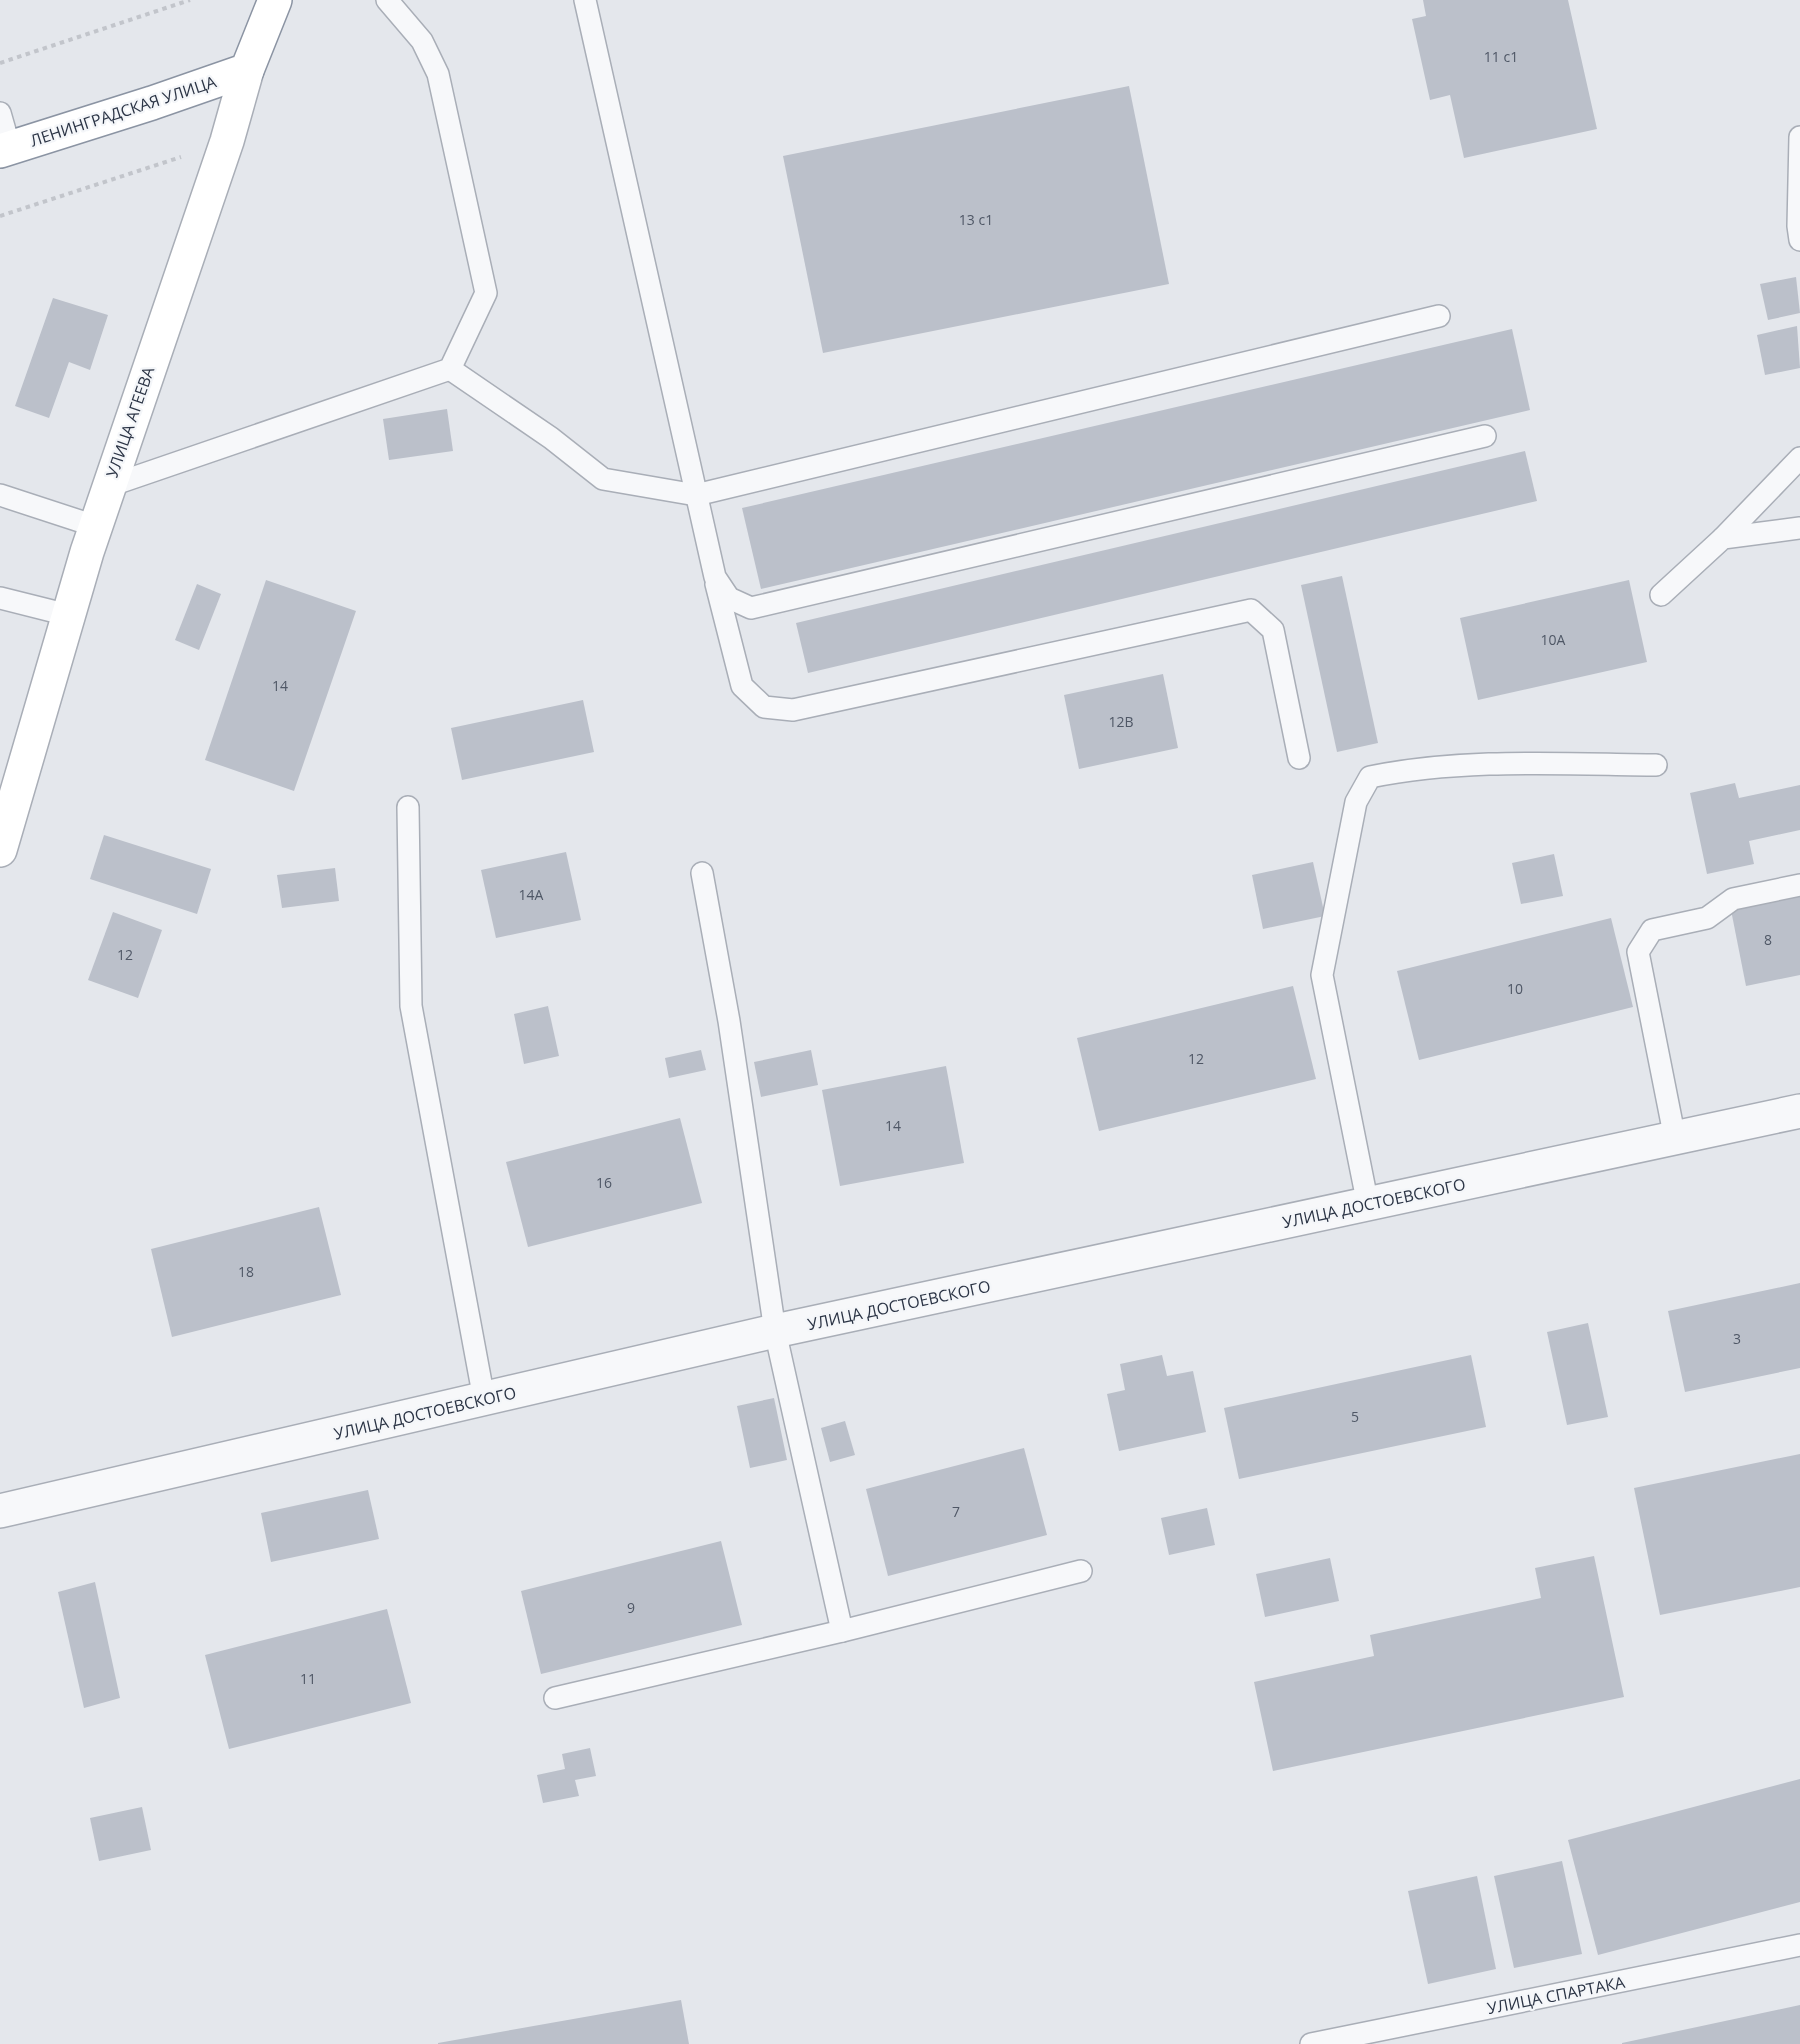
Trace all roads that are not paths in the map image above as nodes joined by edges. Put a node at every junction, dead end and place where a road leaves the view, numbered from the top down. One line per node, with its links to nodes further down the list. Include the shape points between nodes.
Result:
1 (275, 0): 4 (main road, УЛИЦА АГЕЕВА)
2 (387, 0): 10 (lane, via 422,41 438,74 486,293)
3 (585, 0): 15 (lane)
4 (246, 70): 7 (main road, ЛЕНИНГРАДСКАЯ УЛИЦА); 13 (main road, УЛИЦА АГЕЕВА, via 227,141)
5 (0, 113): 7 (lane)
6 (1800, 137): 8 (lane)
7 (5, 149)
8 (1800, 240)
9 (1439, 316): 15 (lane)
10 (450, 369): 13 (lane); 15 (lane, via 603,479)
11 (1485, 436): 19 (lane, via 751,608 729,598)
12 (1800, 458): 18 (lane)
13 (109, 486): 16 (main road, УЛИЦА АГЕЕВА)
14 (0, 495): 16 (lane)
15 (696, 495): 19 (lane)
16 (95, 526): 22 (main road, УЛИЦА АГЕЕВА)
17 (1800, 528): 18 (lane)
18 (1723, 538): 20 (lane)
19 (715, 578): 23 (lane, via 742,686 764,707 794,710 1251,610 1273,630)
20 (1661, 595)
21 (0, 598): 22 (lane)
22 (68, 615): 26 (main road, УЛИЦА АГЕЕВА)
23 (1299, 758)
24 (1656, 765): 31 (lane, via 1505,764 1409,769 1370,777 1356,802 1322,975)
25 (408, 807): 33 (lane, via 411,1006)
26 (0, 850)
27 (702, 873): 32 (lane, via 729,1021)
28 (1800, 885): 30 (lane, via 1733,899 1707,918 1652,930 1638,952)
29 (1800, 1111): 30 (street, УЛИЦА ДОСТОЕВСКОГО)
30 (1675, 1139): 31 (street, УЛИЦА ДОСТОЕВСКОГО)
31 (1368, 1205): 32 (street, УЛИЦА ДОСТОЕВСКОГО)
32 (775, 1331): 33 (street, УЛИЦА ДОСТОЕВСКОГО); 36 (lane)
33 (484, 1399): 34 (street, УЛИЦА ДОСТОЕВСКОГО)
34 (0, 1511)
35 (1081, 1571): 36 (lane)
36 (842, 1631): 37 (lane)
37 (555, 1698)
38 (1800, 1945): 39 (lane, УЛИЦА СПАРТАКА)
39 (1311, 2044)

